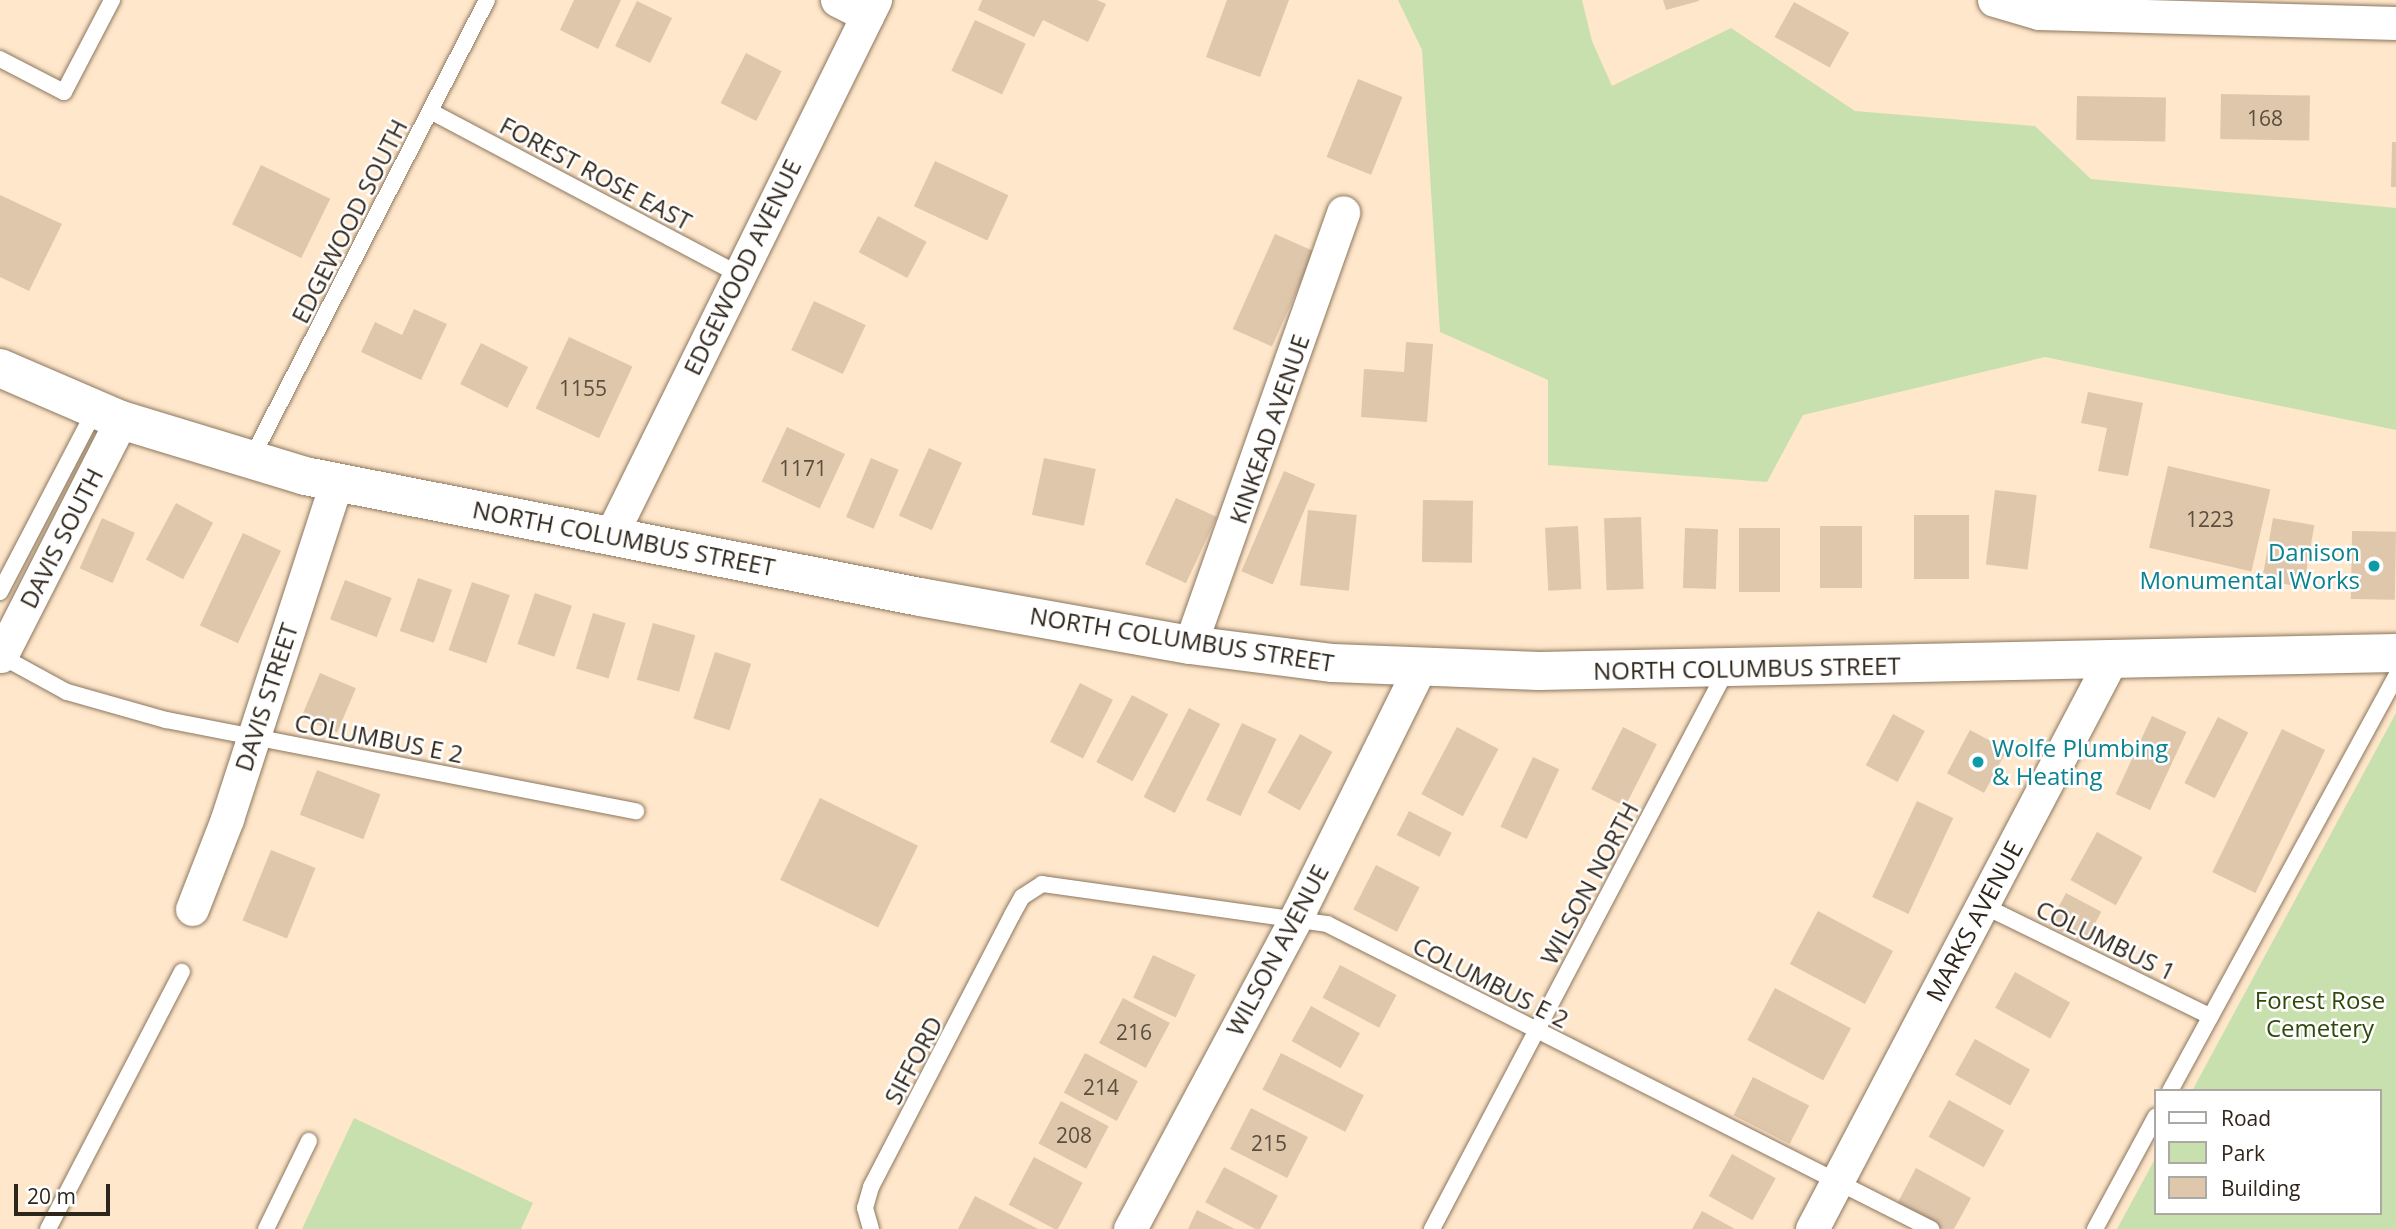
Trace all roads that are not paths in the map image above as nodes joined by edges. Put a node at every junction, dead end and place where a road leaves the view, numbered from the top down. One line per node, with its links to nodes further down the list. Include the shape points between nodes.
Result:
1 (112, 0): 8 (lane, via 64,92)
2 (487, 0): 9 (lane, EDGEWOOD SOUTH)
3 (837, 0): 5 (street)
4 (1994, 0): 6 (street, via 2039,13)
5 (871, 8): 11 (street, EDGEWOOD AVENUE)
6 (2220, 9): 7 (street)
7 (2396, 23)
8 (0, 59)
9 (432, 112): 11 (lane, FOREST ROSE EAST); 14 (lane, EDGEWOOD SOUTH)
10 (1343, 212): 18 (street, KINKEAD AVENUE)
11 (738, 274): 16 (street, EDGEWOOD AVENUE)
12 (0, 368): 13 (main road, NORTH COLUMBUS STREET)
13 (108, 415): 14 (main road, NORTH COLUMBUS STREET); 17 (lane); 20 (street, DAVIS SOUTH)
14 (250, 461): 15 (main road, NORTH COLUMBUS STREET)
15 (336, 483): 16 (main road, NORTH COLUMBUS STREET); 25 (street, DAVIS STREET)
16 (611, 535): 18 (main road, NORTH COLUMBUS STREET)
17 (0, 592)
18 (1190, 645): 22 (main road, NORTH COLUMBUS STREET)
19 (2396, 653): 21 (main road, NORTH COLUMBUS STREET)
20 (1, 656): 25 (lane, COLUMBUS E 2, via 67,692 166,720)
21 (2111, 660): 23 (main road, NORTH COLUMBUS STREET); 27 (street, MARKS AVENUE)
22 (1419, 669): 23 (main road, NORTH COLUMBUS STREET); 30 (street, WILSON AVENUE)
23 (1727, 669): 33 (lane, WILSON NORTH)
24 (2396, 676): 32 (lane)
25 (252, 737): 26 (lane, COLUMBUS E 2); 28 (street, DAVIS STREET)
26 (636, 811)
27 (1982, 905): 32 (lane, COLUMBUS 1); 37 (street, MARKS AVENUE)
28 (192, 909)
29 (1012, 915): 30 (lane, COLUMBUS E 2, via 1023,897 1042,884); 40 (lane, SIFFORD, via 871,1187 865,1208)
30 (1297, 916): 33 (lane, COLUMBUS E 2, via 1326,924); 41 (street, WILSON AVENUE)
31 (182, 972): 38 (lane)
32 (2210, 1016): 34 (lane)
33 (1537, 1031): 37 (lane, COLUMBUS E 2); 42 (lane, WILSON NORTH)
34 (2171, 1089)
35 (2154, 1120): 45 (lane)
36 (309, 1141): 39 (lane)
37 (1837, 1181): 43 (street, MARKS AVENUE); 44 (lane, COLUMBUS E 2)
38 (48, 1229)
39 (266, 1229)
40 (871, 1229)
41 (1130, 1229)
42 (1432, 1229)
43 (1812, 1229)
44 (1931, 1229)
45 (2095, 1229)

